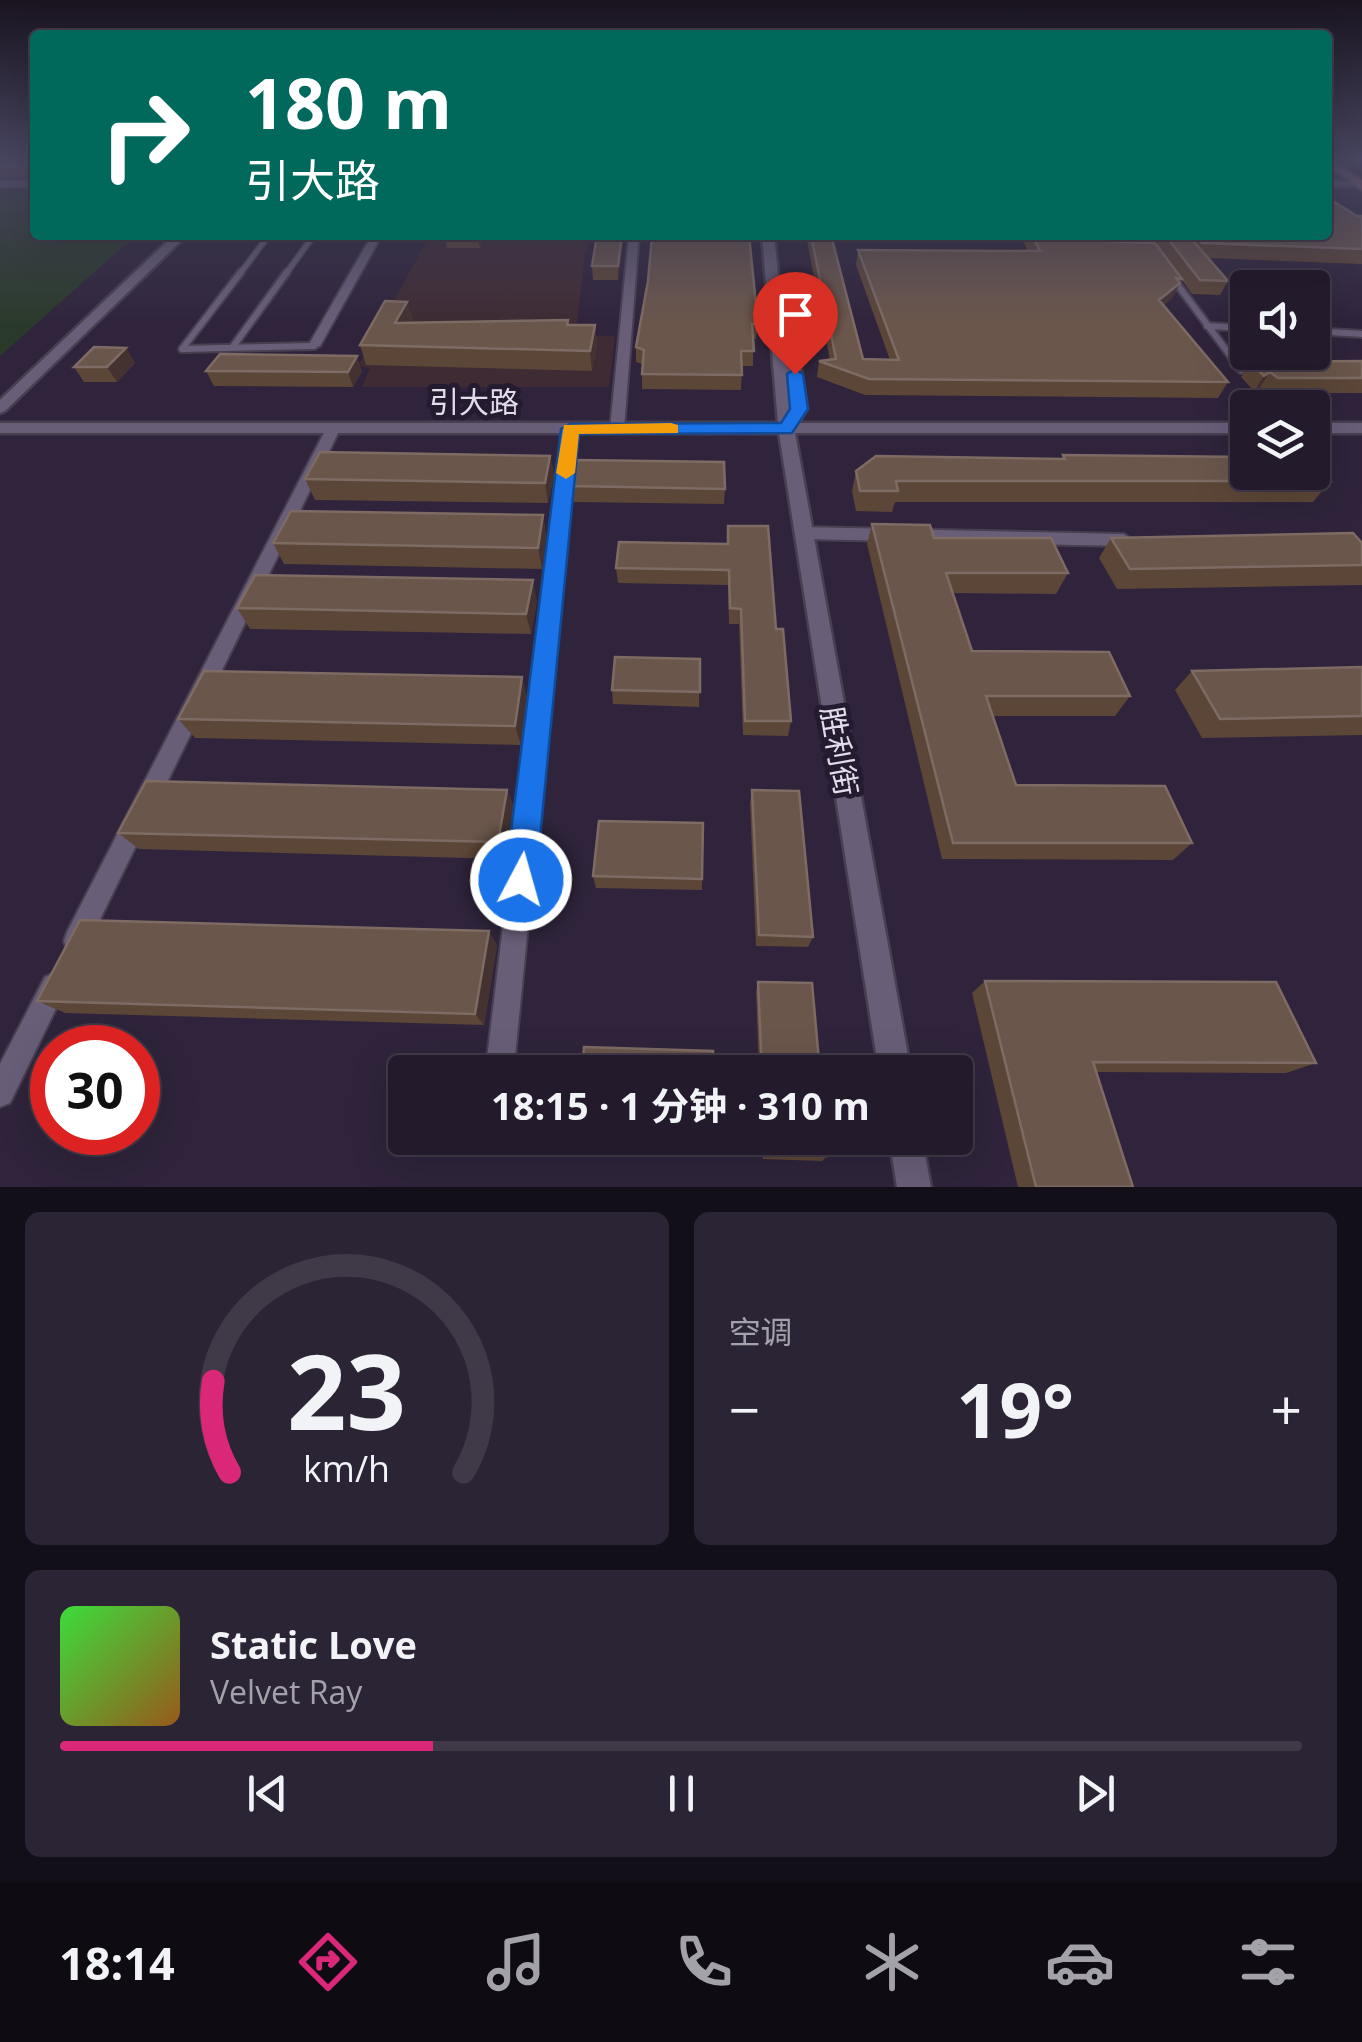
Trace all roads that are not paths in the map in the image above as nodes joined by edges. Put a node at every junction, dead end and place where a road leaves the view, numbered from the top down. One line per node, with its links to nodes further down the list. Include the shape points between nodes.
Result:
1 (176, 240): 16 (street)
2 (266, 240): 14 (lane, via 182,350)
3 (310, 240): 14 (lane)
4 (375, 240): 13 (street)
5 (634, 240): 23 (street)
6 (768, 240): 24 (street, 胜利街)
7 (781, 240): 24 (street, 胜利街, via 799,409)
8 (1167, 272): 9 (lane)
9 (1207, 326): 10 (lane); 15 (lane)
10 (1230, 327)
11 (1330, 332): 12 (lane)
12 (1362, 334)
13 (314, 346): 14 (lane)
14 (232, 348)
15 (1230, 356)
16 (0, 408)
17 (0, 428): 21 (street, 引大路)
18 (1230, 428): 24 (street, 引大路)
19 (1330, 428): 20 (street)
20 (1362, 428)
21 (333, 429): 22 (street, 引大路); 29 (street)
22 (570, 429): 23 (street, 引大路); 27 (street)
23 (617, 429): 24 (street, 引大路)
24 (786, 429): 25 (street, 胜利街)
25 (804, 532): 26 (street); 28 (street, 胜利街)
26 (1124, 540)
27 (501, 1055)
28 (892, 1055)
29 (0, 1093)
30 (909, 1155): 31 (street)
31 (914, 1187)

